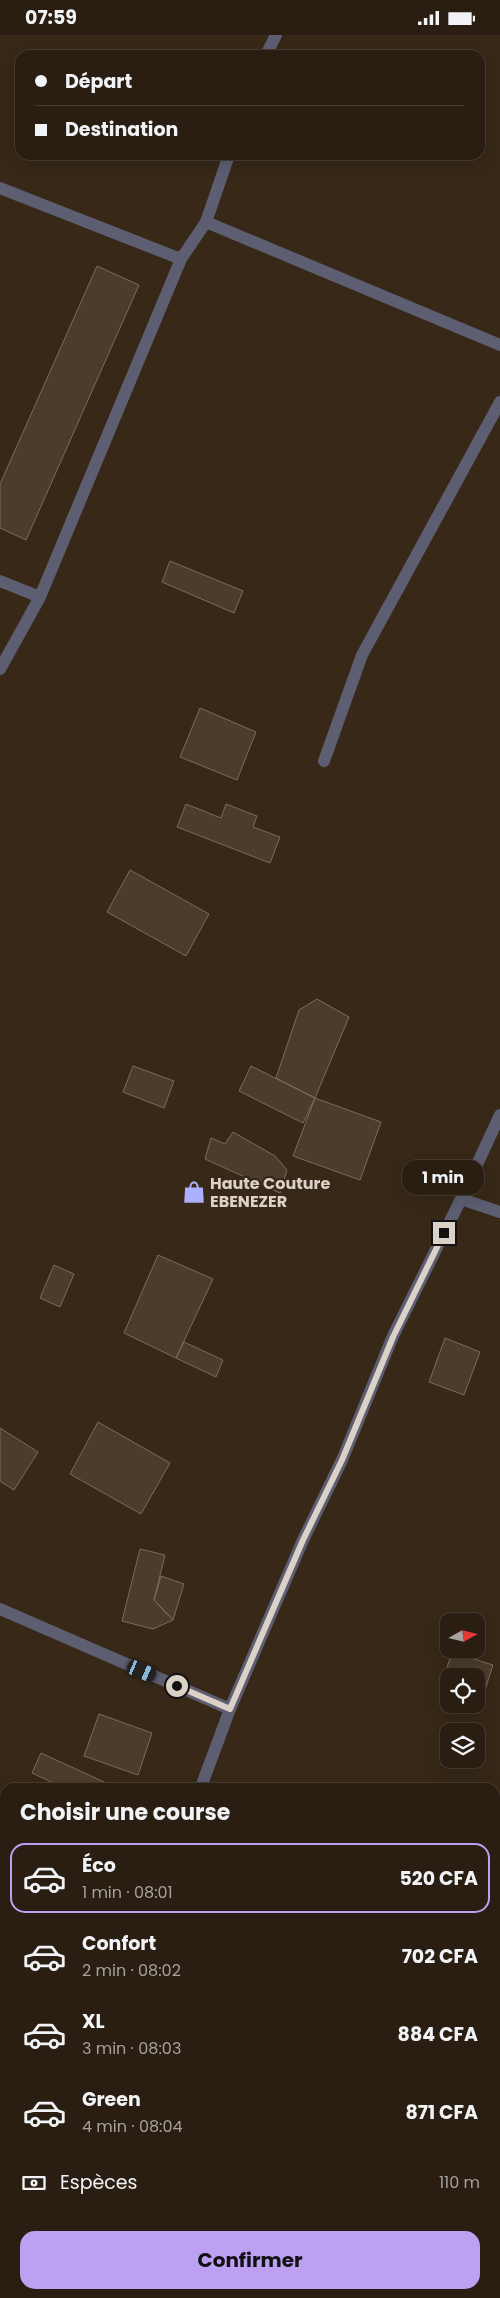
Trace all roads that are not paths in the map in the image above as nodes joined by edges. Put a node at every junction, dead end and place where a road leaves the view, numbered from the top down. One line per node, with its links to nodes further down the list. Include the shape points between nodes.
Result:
1 (276, 35): 2 (street)
2 (268, 50)
3 (227, 160): 5 (street)
4 (0, 188): 6 (street)
5 (206, 222): 6 (street); 7 (street)
6 (182, 259): 10 (street)
7 (500, 345)
8 (500, 401): 12 (street, via 362,655)
9 (0, 581): 10 (street)
10 (40, 597): 11 (street)
11 (0, 669)
12 (324, 761)
13 (500, 1115): 14 (street)
14 (461, 1199): 15 (street); 17 (street, via 393,1337 342,1460 303,1540)
15 (500, 1213)
16 (0, 1609): 17 (street)
17 (230, 1709): 18 (street)
18 (202, 1783)

